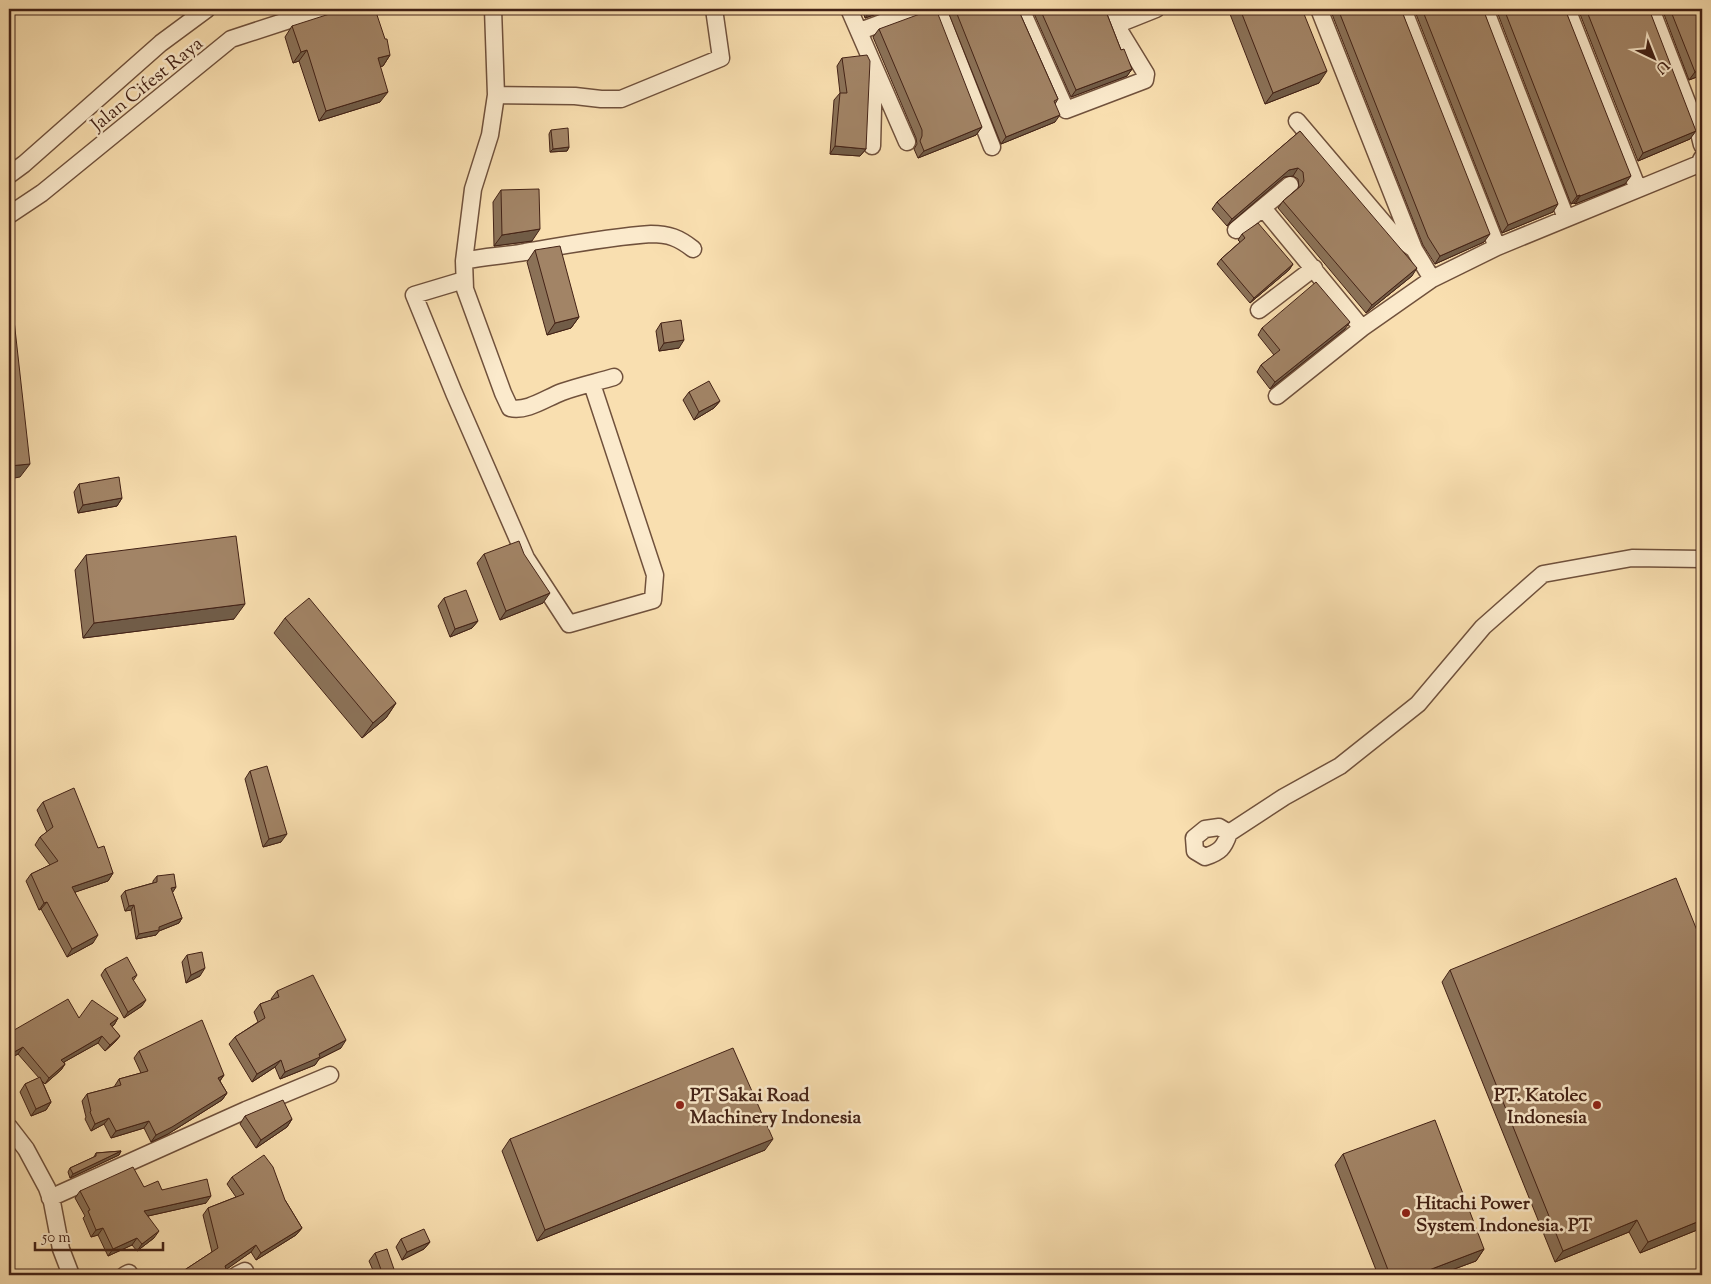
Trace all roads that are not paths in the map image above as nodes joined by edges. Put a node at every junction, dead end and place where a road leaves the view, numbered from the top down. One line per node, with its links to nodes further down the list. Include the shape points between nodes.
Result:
1 (207, 9): 26 (street, Jalan Cifest Raya, via 161,43)
2 (323, 9): 30 (street, Jalan Cifest Raya, via 231,40 42,193)
3 (493, 9): 19 (street)
4 (714, 9): 19 (street, via 720,58 621,99)
5 (849, 9): 17 (street)
6 (919, 9): 17 (street)
7 (938, 9): 24 (street)
8 (1021, 9): 16 (street, via 1066,110 1145,80 1146,74)
9 (1109, 9): 16 (street)
10 (1156, 9): 16 (street)
11 (1319, 9): 35 (street)
12 (1403, 9): 33 (street)
13 (1485, 9): 31 (street)
14 (1567, 9): 28 (street)
15 (1651, 9): 22 (street)
16 (1116, 26)
17 (860, 31): 18 (street)
18 (874, 66): 21 (street); 23 (street)
19 (496, 95): 36 (street, via 490,135 473,189)
20 (1297, 121): 35 (street, via 1393,234)
21 (907, 142)
22 (1702, 145)
23 (872, 146)
24 (992, 147)
25 (1702, 158): 28 (street, via 1699,164)
26 (9, 175)
27 (1290, 185): 29 (street)
28 (1638, 189): 31 (street)
29 (1263, 208): 32 (street); 37 (street)
30 (9, 215)
31 (1566, 218): 33 (street)
32 (1236, 230)
33 (1497, 247): 38 (street)
34 (693, 249): 36 (street, via 666,234 651,234)
35 (1414, 249): 38 (street)
36 (464, 261): 39 (street)
37 (1314, 268): 40 (street); 41 (street)
38 (1432, 279): 41 (street)
39 (464, 280): 43 (street, via 464,289 510,408 523,408 561,392); 43 (street, via 414,295 526,558 569,624 653,600 655,575)
40 (1259, 310)
41 (1362, 328): 44 (street)
42 (614, 377): 43 (street)
43 (592, 384)
44 (1277, 396)
45 (1702, 559): 46 (street, via 1632,558 1543,574 1483,627 1418,704 1340,766)
46 (1229, 833)
47 (330, 1075): 49 (street)
48 (9, 1127): 49 (street, via 26,1149)
49 (50, 1198): 50 (street, via 61,1249)
50 (72, 1275)

